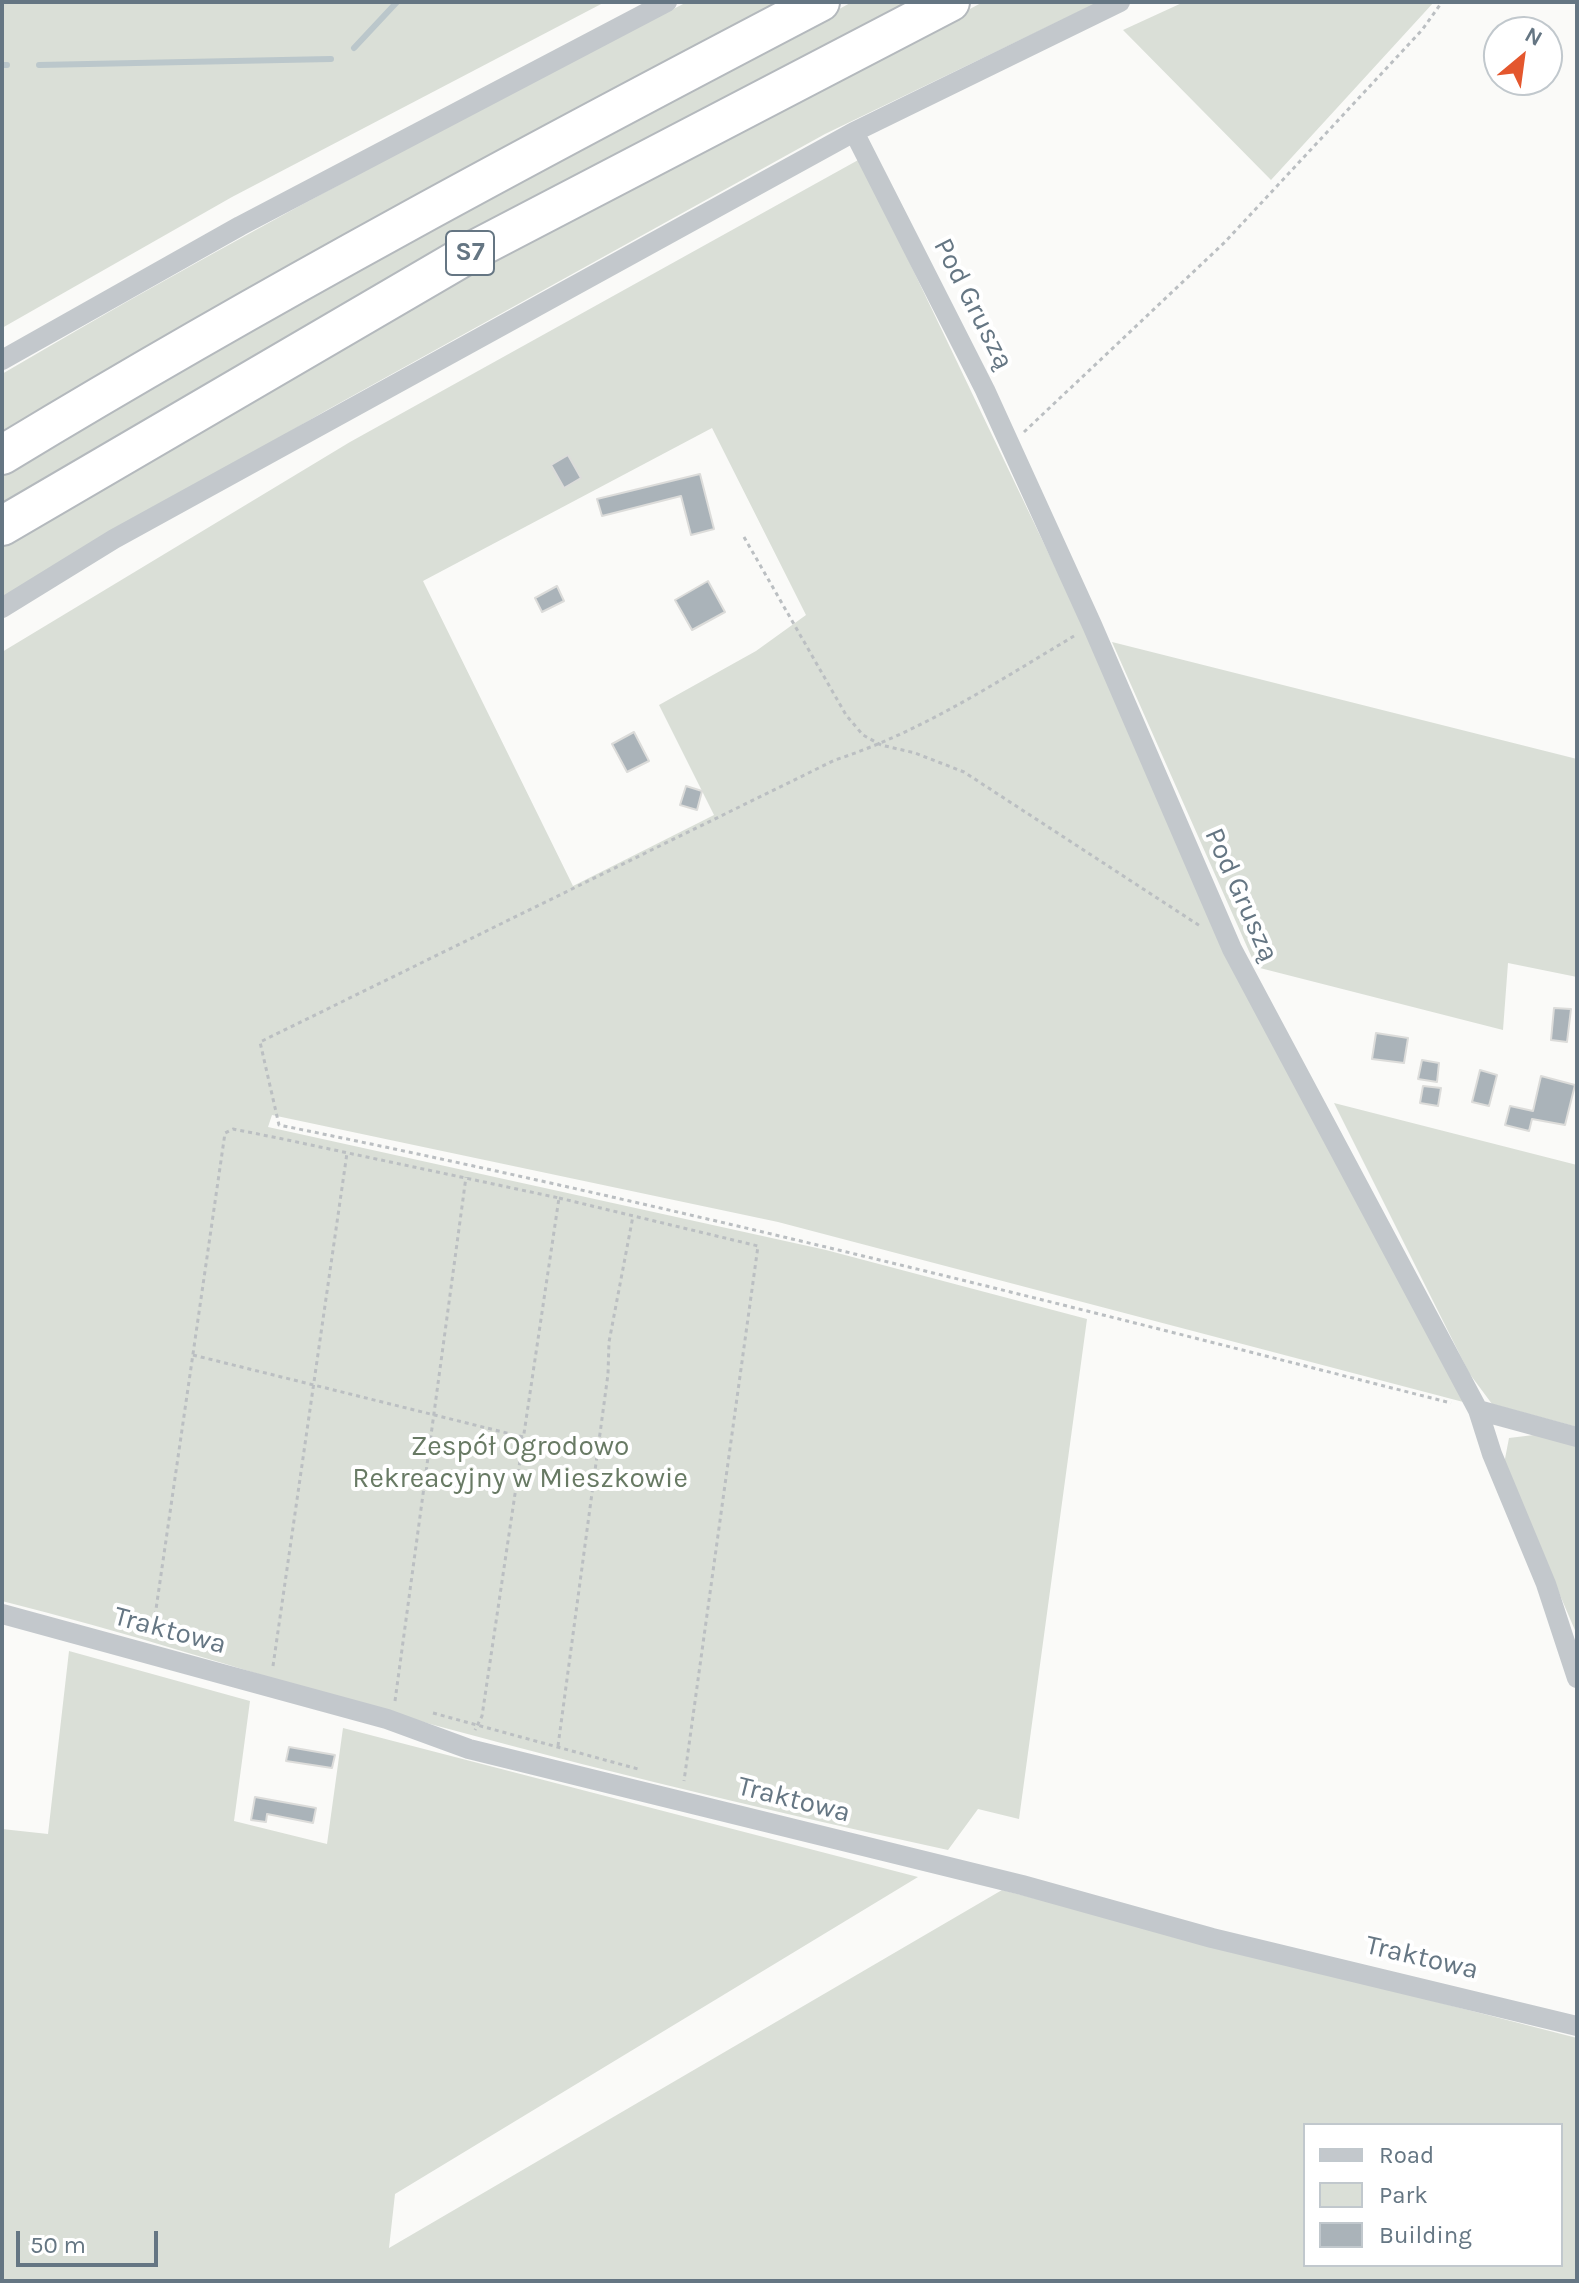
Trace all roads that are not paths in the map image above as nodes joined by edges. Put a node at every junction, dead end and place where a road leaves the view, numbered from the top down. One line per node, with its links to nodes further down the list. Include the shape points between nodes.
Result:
1 (667, 2): 6 (street, via 240,226)
2 (820, 2): 7 (highway, S7, via 434,204 185,344)
3 (950, 2): 8 (highway, S7, via 478,248)
4 (1120, 2): 5 (street)
5 (854, 132): 9 (street, via 114,539); 10 (street, Pod Gruszą, via 985,390 1232,949)
6 (2, 360)
7 (2, 455)
8 (2, 526)
9 (2, 608)
10 (1478, 1410): 11 (street); 13 (street, Pod Gruszą)
11 (1577, 1437)
12 (2, 1614): 14 (street, Traktowa, via 387,1719 469,1749)
13 (1577, 1678)
14 (1577, 2026)

